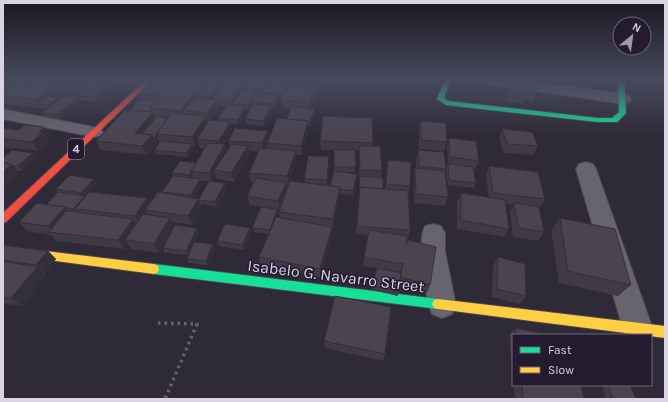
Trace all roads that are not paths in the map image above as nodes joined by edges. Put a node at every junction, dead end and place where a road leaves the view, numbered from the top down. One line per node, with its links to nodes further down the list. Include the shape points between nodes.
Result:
1 (130, 98): 6 (main road, 4)
2 (440, 98): 4 (main road, via 446,103 471,107 598,120 614,120 623,113)
3 (615, 98): 4 (street)
4 (623, 99)
5 (3, 114): 6 (street)
6 (94, 132): 8 (main road, 4)
7 (586, 169): 12 (street)
8 (3, 219)
9 (433, 234): 11 (street, via 434,258)
10 (3, 250): 11 (main road, Isabelo G. Navarro Street)
11 (442, 305): 12 (main road, Isabelo G. Navarro Street)
12 (638, 329): 13 (main road, Isabelo G. Navarro Street)
13 (665, 332)

